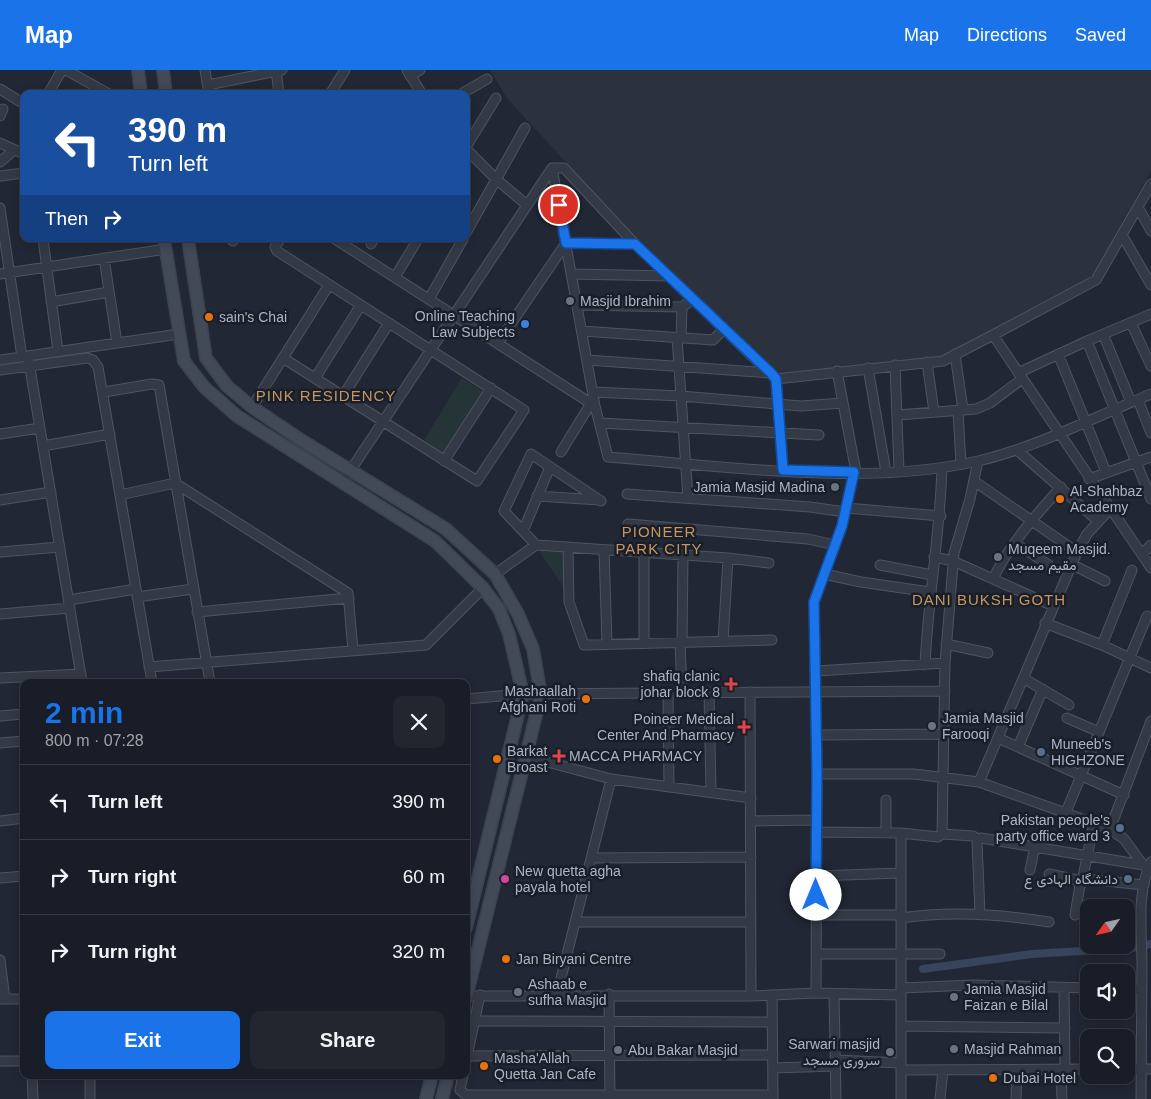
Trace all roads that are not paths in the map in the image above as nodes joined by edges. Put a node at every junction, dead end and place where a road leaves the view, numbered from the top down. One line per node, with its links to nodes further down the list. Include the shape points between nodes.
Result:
1 (62, 70): 13 (street)
2 (66, 70): 14 (street)
3 (138, 70): 15 (main road)
4 (162, 70): 16 (main road)
5 (205, 70): 11 (street)
6 (278, 70): 11 (street); 17 (street)
7 (345, 70): 18 (street)
8 (420, 70): 9 (street)
9 (408, 73): 19 (street)
10 (487, 80): 20 (street)
11 (208, 89)
12 (0, 90): 22 (street)
13 (50, 90)
14 (102, 90)
15 (140, 90)
16 (165, 90)
17 (280, 90)
18 (332, 90)
19 (418, 90)
20 (468, 90)
21 (496, 98): 25 (street)
22 (20, 102)
23 (526, 128): 33 (street)
24 (0, 143): 26 (street)
25 (470, 147)
26 (14, 150): 27 (street); 29 (street)
27 (20, 152)
28 (470, 156): 33 (street)
29 (0, 162)
30 (552, 168): 35 (street); 47 (street); 49 (street, via 564,168)
31 (20, 174): 32 (street)
32 (0, 176)
33 (496, 179): 35 (street); 38 (street)
34 (1151, 186): 36 (street)
35 (527, 205): 66 (street)
36 (1138, 207): 39 (street); 40 (street)
37 (0, 208): 52 (street)
38 (470, 216)
39 (1151, 230)
40 (1122, 235): 57 (street); 73 (street, via 1096,280)
41 (43, 242): 51 (street)
42 (188, 242): 107 (main road, via 206,358 227,386)
43 (278, 242): 56 (street, via 274,249)
44 (340, 242): 55 (street)
45 (416, 242): 55 (street)
46 (461, 242): 59 (street)
47 (566, 243): 49 (street); 53 (street); 77 (street)
48 (165, 244): 50 (street); 71 (main road)
49 (635, 244): 54 (street)
50 (104, 258): 51 (street); 58 (street)
51 (46, 266): 52 (street); 61 (street)
52 (5, 273): 82 (street)
53 (572, 274): 54 (street); 62 (street)
54 (668, 276): 60 (street)
55 (395, 277): 59 (street)
56 (329, 285): 63 (street); 83 (street)
57 (1151, 285)
58 (109, 292): 61 (street); 76 (street)
59 (429, 299): 66 (street)
60 (693, 299): 64 (street); 69 (street)
61 (51, 302): 79 (street)
62 (577, 304): 64 (street); 70 (street)
63 (361, 305): 67 (street); 96 (street)
64 (682, 306): 74 (street)
65 (1151, 314): 68 (street)
66 (454, 315): 77 (street); 78 (street)
67 (389, 323): 78 (street); 101 (street)
68 (1131, 323): 72 (street); 90 (street)
69 (724, 329): 74 (street, via 713,340); 94 (street)
70 (582, 331): 74 (street); 85 (street)
71 (179, 334): 76 (street); 142 (main road, via 184,361 204,387 236,416)
72 (1103, 334): 75 (street); 103 (street)
73 (993, 335): 80 (street); 95 (street)
74 (679, 338): 89 (street)
75 (1087, 341): 81 (street); 108 (street)
76 (117, 343): 79 (street)
77 (498, 343): 106 (street)
78 (431, 350): 97 (street); 112 (street)
79 (58, 351): 82 (street)
80 (955, 354): 86 (street); 109 (street)
81 (1058, 354): 95 (street); 113 (street)
82 (25, 356): 84 (street); 88 (street)
83 (283, 358): 96 (street); 107 (street)
84 (0, 360)
85 (587, 360): 89 (street); 99 (street)
86 (928, 362): 87 (street); 110 (street)
87 (895, 365): 91 (street); 111 (street)
88 (30, 366): 92 (street); 98 (street, via 87,358 93,360); 116 (street)
89 (679, 366): 94 (street); 102 (street)
90 (1151, 366)
91 (868, 368): 93 (street); 138 (street)
92 (0, 370)
93 (837, 371): 94 (street); 104 (street)
94 (773, 376): 105 (street)
95 (1020, 376): 109 (street, via 984,407); 121 (street)
96 (315, 378): 101 (street)
97 (491, 388): 127 (street); 127 (street, via 524,410 480,479 474,480)
98 (104, 392): 119 (street); 143 (street, via 159,385)
99 (593, 392): 102 (street); 106 (street)
100 (1151, 394): 103 (street)
101 (343, 396): 112 (street)
102 (681, 396): 105 (street); 115 (street)
103 (1134, 401): 108 (street); 117 (street)
104 (842, 403): 105 (street); 137 (street)
105 (778, 404): 120 (street)
106 (593, 405): 114 (street); 125 (street)
107 (252, 407): 134 (main road)
108 (1115, 409): 113 (street); 129 (street)
109 (961, 410): 110 (street); 131 (street)
110 (934, 412): 111 (street)
111 (897, 415): 136 (street)
112 (383, 422): 127 (street); 134 (street)
113 (1085, 422): 121 (street); 139 (street)
114 (600, 423): 115 (street); 130 (street, via 608,457)
115 (683, 427): 120 (street); 130 (street)
116 (40, 428): 118 (street); 123 (street)
117 (1151, 433)
118 (0, 434)
119 (110, 434): 123 (street); 147 (street)
120 (780, 434): 122 (street); 135 (street)
121 (1058, 434): 124 (street); 140 (street)
122 (819, 435)
123 (43, 446): 145 (street)
124 (1017, 450): 128 (street); 144 (street)
125 (561, 452)
126 (1151, 457): 129 (street)
127 (444, 461)
128 (978, 461): 131 (street); 141 (street)
129 (1135, 462): 139 (street); 150 (street)
130 (685, 463): 135 (street); 149 (street)
131 (961, 464): 133 (street)
132 (550, 467): 148 (street); 148 (street, via 602,501); 158 (street, via 530,454 504,512)
133 (942, 468): 136 (street); 154 (street)
134 (351, 470): 142 (street); 180 (main road, via 446,528)
135 (783, 470): 137 (street)
136 (899, 471): 138 (street)
137 (855, 472): 138 (street); 153 (street)
138 (886, 472)
139 (1106, 472): 140 (street)
140 (1089, 479): 152 (street)
141 (974, 481): 155 (street); 173 (street)
142 (342, 483): 185 (main road, via 435,541)
143 (175, 484): 147 (street); 186 (street); 189 (street, via 348,593)
144 (1061, 487): 155 (street); 156 (street)
145 (51, 492): 151 (street); 163 (street)
146 (627, 494): 149 (street)
147 (120, 495): 188 (street)
148 (537, 496): 158 (street)
149 (688, 498): 153 (street)
150 (1151, 499)
151 (0, 500)
152 (1110, 509): 156 (street); 169 (street)
153 (845, 510): 154 (street); 161 (street)
154 (940, 516): 171 (street)
155 (1032, 520): 159 (street); 167 (street)
156 (1098, 521): 167 (street)
157 (628, 524): 161 (street, via 808,539)
158 (523, 530): 160 (street)
159 (1015, 543): 177 (street); 183 (street)
160 (536, 545): 164 (street); 180 (street)
161 (835, 545): 181 (street)
162 (1151, 545): 169 (street)
163 (60, 547): 166 (street); 190 (street)
164 (568, 547): 165 (street); 200 (street, via 569,602 584,644)
165 (604, 550): 168 (street); 200 (street)
166 (0, 552)
167 (1077, 552): 175 (street)
168 (644, 553): 170 (street); 199 (street)
169 (1142, 554): 178 (street)
170 (682, 555): 172 (street); 198 (street)
171 (934, 557): 173 (street); 182 (street)
172 (728, 558): 174 (street); 197 (street)
173 (953, 561): 183 (street); 201 (street)
174 (769, 563)
175 (1071, 564): 184 (street); 191 (street)
176 (880, 565): 182 (street)
177 (1049, 565)
178 (1151, 568)
179 (1132, 570): 202 (street)
180 (494, 574): 225 (main road, via 534,649)
181 (824, 574): 187 (street); 211 (street, via 814,602)
182 (932, 575): 187 (street)
183 (992, 579): 191 (street)
184 (1105, 581)
185 (483, 588): 203 (street, via 426,645); 224 (main road, via 499,610 509,634)
186 (193, 589): 188 (street); 192 (street)
187 (930, 592): 208 (street)
188 (137, 593): 190 (street); 209 (street)
189 (349, 598): 192 (street); 203 (street)
190 (69, 604): 193 (street); 213 (street)
191 (1053, 606): 195 (street)
192 (197, 612): 206 (street)
193 (0, 614)
194 (1147, 616): 205 (street)
195 (1045, 623): 202 (street); 214 (street)
196 (772, 640): 197 (street)
197 (723, 641): 198 (street)
198 (681, 642): 199 (street); 223 (street)
199 (644, 643): 200 (street)
200 (607, 644)
201 (946, 644): 204 (street); 207 (street)
202 (1102, 644): 205 (street)
203 (353, 651): 206 (street)
204 (988, 653)
205 (1130, 658): 210 (street); 232 (street)
206 (206, 662): 209 (street); 216 (street)
207 (945, 664): 208 (street); 218 (street)
208 (925, 665): 211 (street)
209 (149, 667): 215 (street)
210 (1151, 668)
211 (816, 671): 221 (street)
212 (0, 678): 213 (street)
213 (82, 678)
214 (1023, 678): 217 (street); 235 (street)
215 (151, 679)
216 (209, 679)
217 (1042, 689): 227 (street); 238 (street)
218 (945, 691): 221 (street); 233 (street)
219 (709, 692): 220 (street); 223 (street); 246 (street)
220 (750, 692): 221 (street); 248 (street)
221 (815, 692): 234 (street)
222 (668, 693): 223 (street); 225 (street); 245 (street)
223 (682, 693)
224 (523, 694): 225 (street); 226 (street); 274 (main road)
225 (540, 695): 239 (main road)
226 (470, 699)
227 (1069, 705)
228 (20, 714): 229 (street)
229 (0, 716)
230 (1067, 718): 232 (street)
231 (1151, 720): 247 (street)
232 (1099, 732): 241 (street)
233 (945, 734): 234 (street); 242 (street)
234 (816, 735): 240 (street)
235 (998, 738): 238 (street); 244 (street)
236 (20, 741): 237 (street)
237 (0, 743)
238 (1018, 747): 241 (street)
239 (525, 756): 243 (street); 289 (main road)
240 (817, 774): 242 (street); 252 (street)
241 (1080, 776): 247 (street); 250 (street)
242 (944, 777): 244 (street); 260 (street)
243 (611, 779): 245 (street); 265 (street)
244 (978, 782): 250 (street)
245 (669, 787): 246 (street)
246 (711, 792): 248 (street)
247 (1124, 795): 256 (street)
248 (750, 798): 254 (street)
249 (886, 800): 258 (street)
250 (1066, 812): 255 (street)
251 (20, 818): 253 (street)
252 (816, 820): 254 (street); 257 (street)
253 (0, 821)
254 (750, 821): 263 (street)
255 (1094, 823): 256 (street); 264 (street)
256 (1110, 829): 266 (street, via 1124,839)
257 (816, 832): 258 (street); 271 (street)
258 (886, 833): 259 (street)
259 (902, 833): 260 (street, via 938,837); 268 (street)
260 (942, 834): 261 (street)
261 (978, 839): 262 (street); 276 (street)
262 (1035, 846): 264 (street); 267 (street)
263 (751, 857): 265 (street); 281 (street)
264 (1086, 857): 266 (street); 273 (street)
265 (591, 858): 280 (street)
266 (1147, 866): 275 (street)
267 (1030, 870)
268 (901, 873): 271 (street); 279 (street)
269 (1049, 874): 273 (street)
270 (20, 876): 272 (street)
271 (816, 876): 277 (street)
272 (0, 878)
273 (1082, 882): 275 (street, via 1086,879); 278 (street)
274 (471, 884)
275 (1144, 885): 284 (street)
276 (980, 914): 279 (street); 282 (street)
277 (816, 915): 279 (street); 285 (street)
278 (1075, 915)
279 (901, 916): 287 (street)
280 (575, 922): 281 (street); 295 (street)
281 (750, 922): 300 (street)
282 (1049, 922)
283 (1151, 937): 284 (street)
284 (1142, 944): 292 (street)
285 (816, 954): 287 (street); 294 (street)
286 (940, 954): 287 (street)
287 (901, 955): 293 (street)
288 (0, 960): 302 (street)
289 (470, 981)
290 (1064, 988): 291 (street); 293 (street, via 973,986); 308 (street)
291 (1080, 988)
292 (1145, 988): 309 (street)
293 (901, 992): 297 (street); 307 (street)
294 (816, 993): 297 (street); 298 (street)
295 (557, 994): 296 (street); 299 (street)
296 (609, 994): 300 (street); 305 (street)
297 (834, 994): 317 (street)
298 (772, 995): 300 (street); 306 (street)
299 (480, 996): 301 (street); 304 (street)
300 (751, 996)
301 (470, 997)
302 (2, 999): 303 (street)
303 (20, 999)
304 (475, 1021): 305 (street); 311 (street)
305 (609, 1021): 306 (street); 313 (street)
306 (772, 1022): 312 (street)
307 (901, 1026): 308 (street); 318 (street)
308 (1065, 1028): 320 (street)
309 (1141, 1028): 310 (street); 323 (street)
310 (1151, 1028)
311 (470, 1044)
312 (773, 1055): 313 (street); 319 (street)
313 (609, 1056): 314 (street); 332 (street)
314 (470, 1058)
315 (0, 1061): 316 (street)
316 (20, 1062)
317 (836, 1063): 318 (street); 319 (street); 338 (street)
318 (901, 1066): 325 (street); 339 (street)
319 (773, 1068): 333 (street)
320 (1063, 1069): 321 (street); 326 (street); 342 (street)
321 (1080, 1069)
322 (1135, 1069): 323 (street)
323 (1140, 1069): 324 (street); 343 (street)
324 (1151, 1069)
325 (942, 1070): 326 (street); 340 (street)
326 (1017, 1070): 341 (street)
327 (32, 1079): 334 (street)
328 (90, 1079): 335 (street)
329 (431, 1079): 336 (main road)
330 (447, 1079): 337 (main road)
331 (462, 1079): 332 (street, via 460,1090 466,1095)
332 (610, 1096): 333 (street)
333 (773, 1097)
334 (33, 1099)
335 (90, 1099)
336 (426, 1099)
337 (442, 1099)
338 (836, 1099)
339 (901, 1099)
340 (940, 1099)
341 (1016, 1099)
342 (1062, 1099)
343 (1140, 1099)

